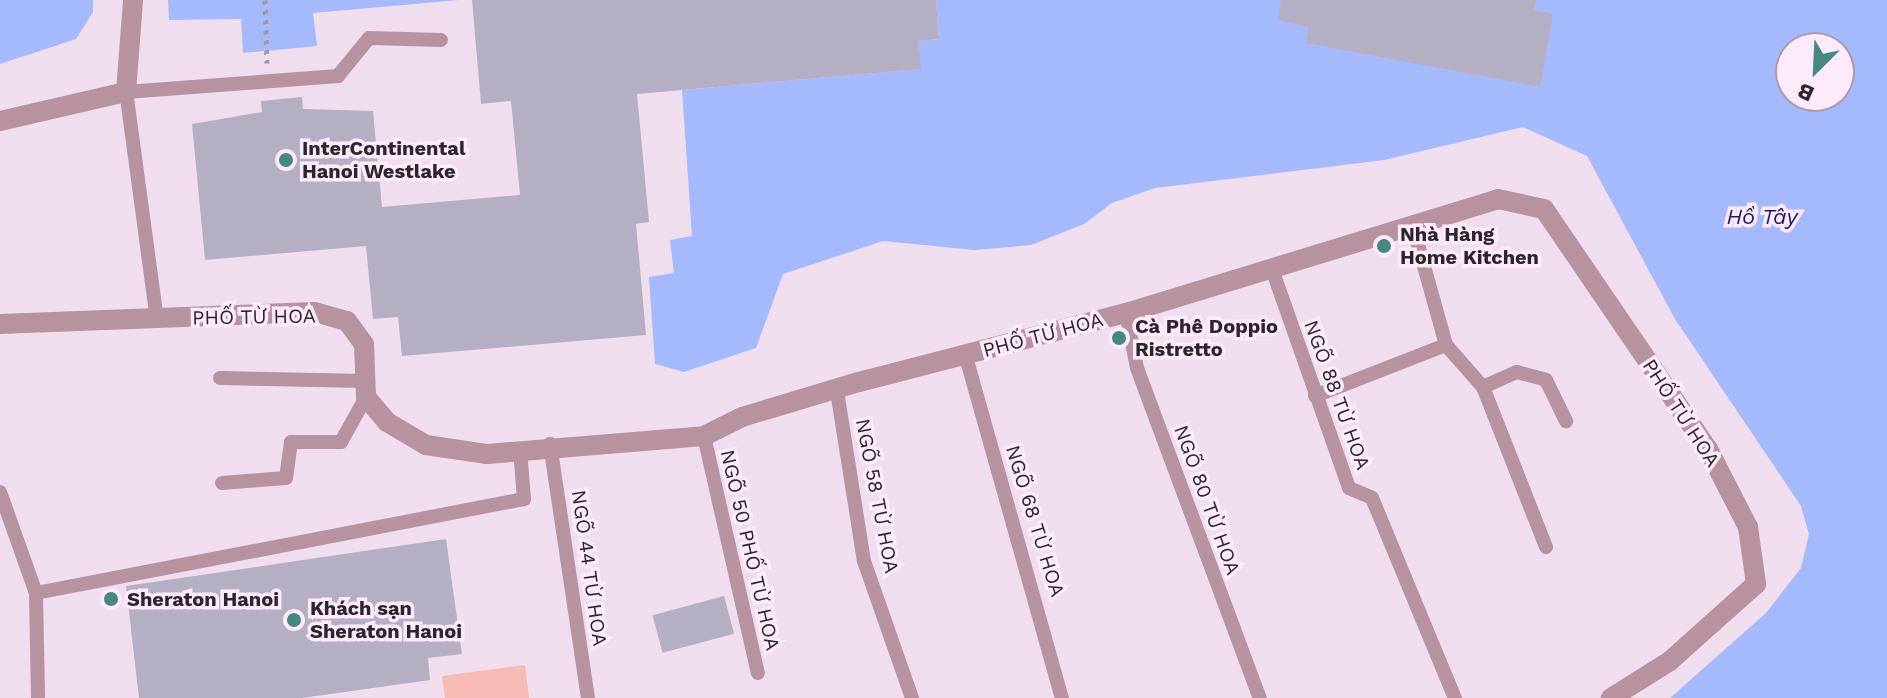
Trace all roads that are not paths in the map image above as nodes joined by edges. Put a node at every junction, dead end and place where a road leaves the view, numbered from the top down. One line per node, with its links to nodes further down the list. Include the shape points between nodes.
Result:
1 (133, 0): 3 (street)
2 (441, 40): 3 (lane, via 369,38 338,76)
3 (126, 92): 4 (street); 8 (lane)
4 (0, 121)
5 (1412, 223): 6 (street, PHỐ TỪ HOA); 10 (lane); 32 (street, PHỐ TỪ HOA, via 1498,199 1544,209 1708,449 1748,527 1756,584 1670,661)
6 (1272, 269): 7 (street, PHỐ TỪ HOA); 16 (lane, NGÕ 88 TỪ HOA)
7 (1126, 313): 11 (street, PHỐ TỪ HOA); 30 (lane, NGÕ 80 TỪ HOA, via 1137,368)
8 (157, 320): 9 (street, PHỐ TỪ HOA); 14 (street, PHỐ TỪ HOA, via 315,312 347,321 364,344)
9 (0, 324)
10 (1446, 345): 13 (lane); 16 (lane)
11 (966, 357): 15 (street, PHỐ TỪ HOA); 29 (lane, NGÕ 68 TỪ HOA)
12 (220, 378): 14 (lane)
13 (1483, 387): 17 (lane, via 1517,372 1546,380); 23 (lane)
14 (366, 389): 20 (street, PHỐ TỪ HOA, via 387,422 426,445 487,454); 21 (lane, via 341,442 291,442 286,478)
15 (837, 391): 18 (street, PHỐ TỪ HOA, via 742,417); 28 (lane, NGÕ 58 TỪ HOA, via 864,561)
16 (1315, 396): 31 (lane, NGÕ 88 TỪ HOA, via 1349,488 1372,498)
17 (1566, 421)
18 (704, 436): 19 (street, PHỐ TỪ HOA); 25 (lane, NGÕ 50 PHỐ TỪ HOA)
19 (550, 444): 20 (street, PHỐ TỪ HOA); 27 (lane, NGÕ 44 TỪ HOA)
20 (520, 449): 24 (lane, via 524,499)
21 (222, 483)
22 (0, 492): 24 (lane)
23 (1546, 547)
24 (36, 593): 26 (lane)
25 (758, 673)
26 (38, 698)
27 (588, 698)
28 (912, 698)
29 (1062, 698)
30 (1260, 698)
31 (1455, 698)
32 (1611, 698)

